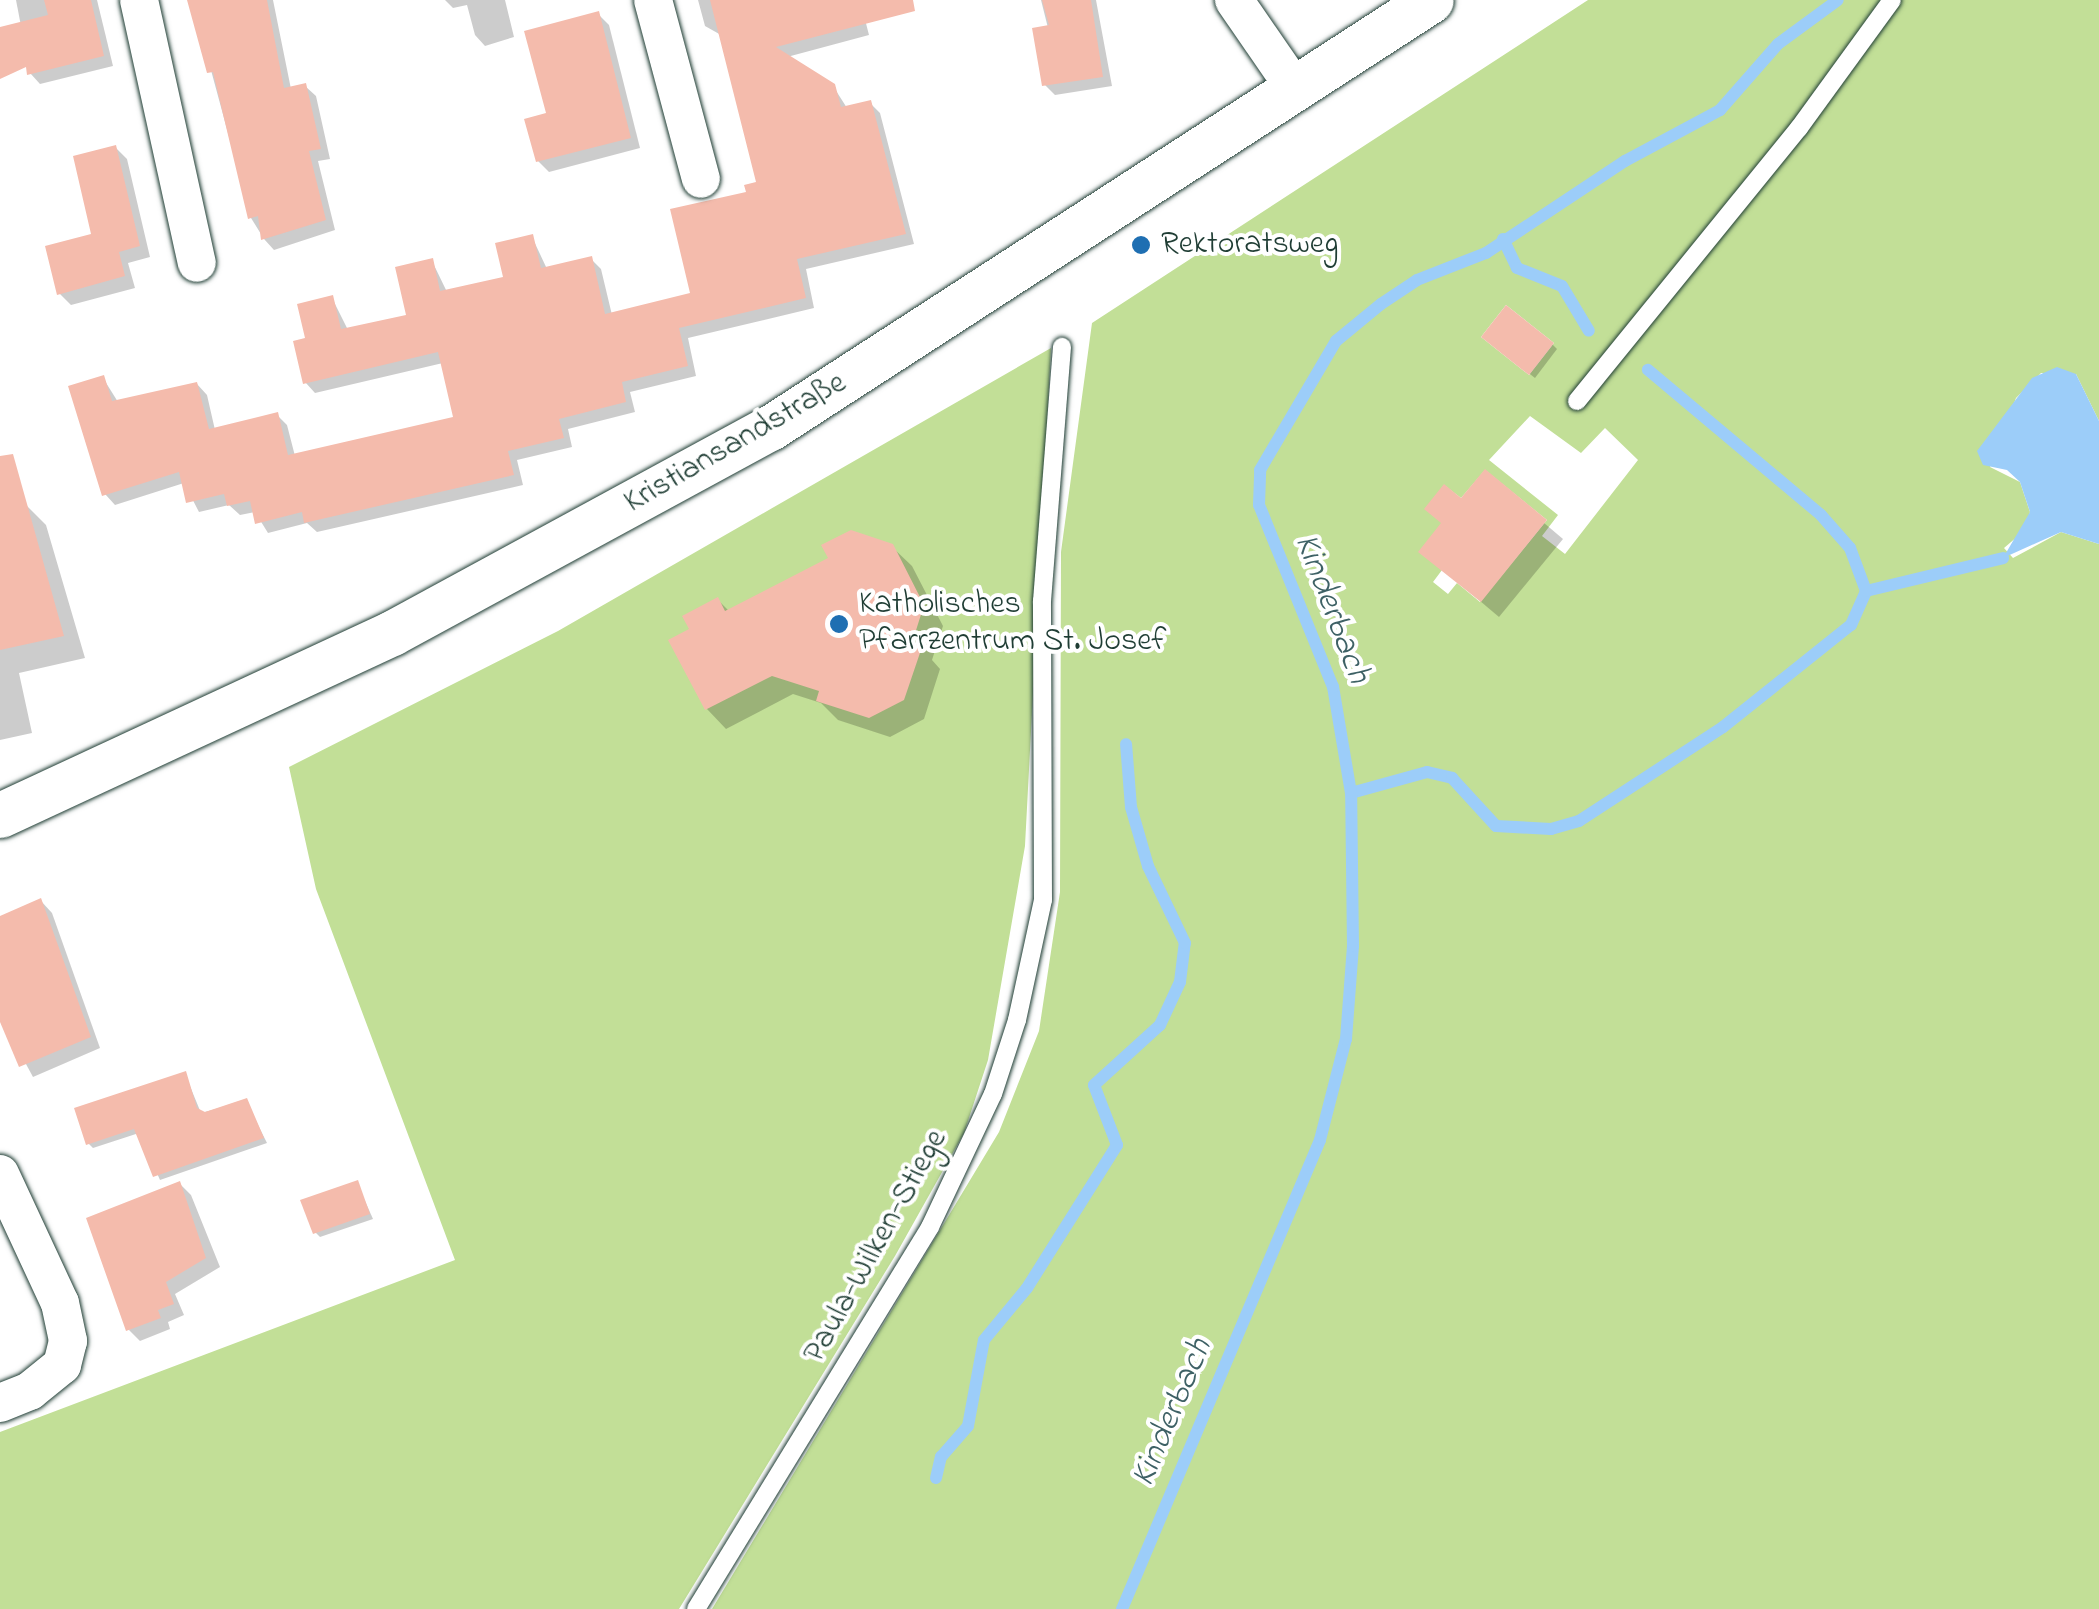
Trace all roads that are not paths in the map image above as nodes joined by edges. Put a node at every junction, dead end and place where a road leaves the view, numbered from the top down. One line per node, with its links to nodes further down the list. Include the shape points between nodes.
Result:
1 (139, 0): 8 (street)
2 (653, 0): 7 (street)
3 (1234, 0): 6 (street)
4 (1431, 0): 6 (street, Kristiansandstraße)
5 (1892, 0): 10 (lane, via 1799,128)
6 (1296, 90): 11 (street, Kristiansandstraße, via 770,428 670,484 288,685)
7 (701, 179)
8 (197, 263)
9 (1062, 347): 14 (lane, Paula-Wilken-Stiege, via 1042,601 1044,900 1017,1020 993,1094 930,1227)
10 (1577, 401)
11 (0, 815)
12 (0, 1174): 13 (street, via 60,1303 68,1341 62,1365 30,1391)
13 (0, 1403)
14 (696, 1609)

